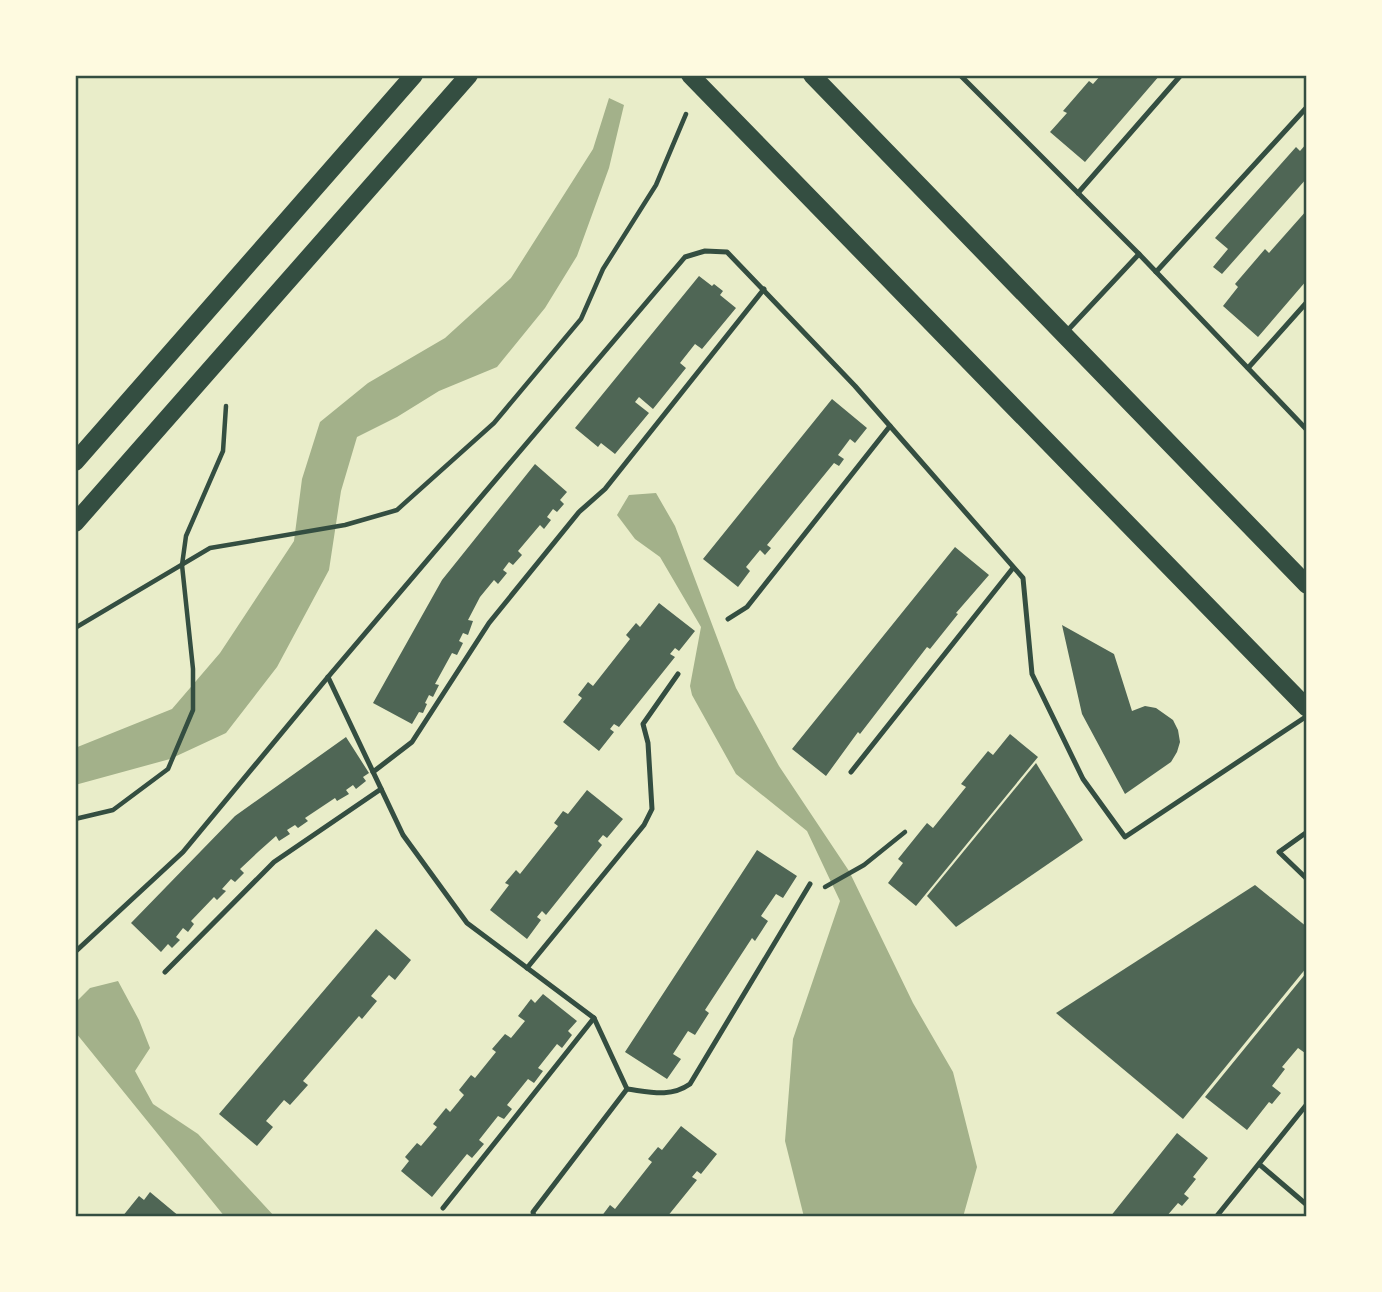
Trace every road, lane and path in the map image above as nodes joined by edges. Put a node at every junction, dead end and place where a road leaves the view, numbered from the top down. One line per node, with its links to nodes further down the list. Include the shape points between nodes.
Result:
1 (414, 75): 19 (main road)
2 (469, 75): 20 (main road)
3 (690, 75): 28 (main road)
4 (812, 75): 14 (main road)
5 (1181, 75): 9 (lane)
6 (963, 76): 9 (lane)
7 (1307, 107): 11 (lane)
8 (686, 114): 21 (path, via 656,185 603,269 581,319 494,423 397,510 339,526 210,548)
9 (1078, 193): 10 (lane)
10 (1139, 254): 11 (lane); 14 (lane)
11 (1156, 272): 15 (lane)
12 (764, 289): 17 (lane); 27 (lane, via 727,252 705,250 685,257); 30 (lane, via 605,489 579,512 489,623 412,742)
13 (1307, 302): 15 (lane)
14 (1065, 333): 23 (main road)
15 (1248, 368): 18 (lane)
16 (226, 406): 21 (path, via 223,451 186,536)
17 (890, 426): 22 (lane); 24 (lane, via 747,607)
18 (1307, 430)
19 (75, 462)
20 (75, 523)
21 (182, 565): 25 (path); 33 (path, via 193,709 168,769 113,810)
22 (1013, 568): 29 (lane, via 1023,578 1032,674 1083,779 1125,837); 31 (lane)
23 (1307, 585)
24 (728, 619)
25 (75, 628)
26 (678, 674): 40 (lane, via 643,724 652,809 644,825)
27 (328, 677): 30 (lane); 39 (lane, via 183,852)
28 (1307, 708)
29 (1307, 716)
30 (373, 772): 32 (lane)
31 (851, 772)
32 (381, 789): 40 (lane, via 403,835 467,923); 41 (lane, via 274,862)
33 (75, 819)
34 (905, 832): 38 (path, via 864,865)
35 (1307, 832): 36 (lane, via 1279,852)
36 (1307, 879)
37 (810, 884): 43 (lane, via 690,1084 665,1094)
38 (824, 887)
39 (75, 952)
40 (527, 968): 42 (lane)
41 (164, 972)
42 (594, 1018): 43 (lane); 47 (lane)
43 (627, 1089): 48 (lane, via 533,1212)
44 (1307, 1104): 45 (lane)
45 (1259, 1164): 46 (lane); 49 (lane)
46 (1307, 1205)
47 (443, 1208)
48 (534, 1217)
49 (1216, 1217)

